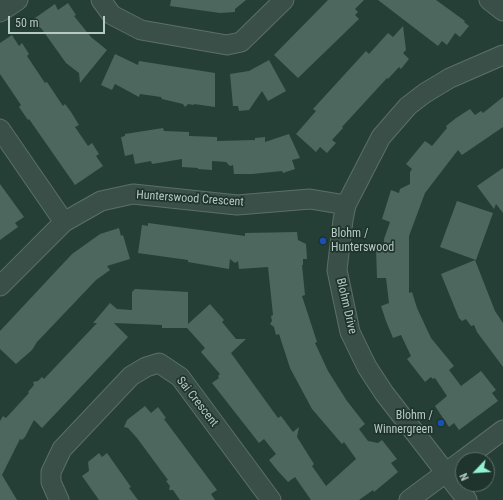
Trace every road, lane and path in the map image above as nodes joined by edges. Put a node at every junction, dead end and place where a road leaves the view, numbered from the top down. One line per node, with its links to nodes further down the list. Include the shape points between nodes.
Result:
1 (18, 0): 6 (street)
2 (101, 0): 3 (street, via 112,15 141,30 227,45 241,42)
3 (284, 0)
4 (489, 0): 5 (street)
5 (503, 11)
6 (0, 12)
7 (503, 55): 9 (street, Blohm Drive, via 450,78 408,106 381,137)
8 (0, 129): 10 (street)
9 (346, 205): 10 (street, Hunterswood Crescent, via 310,199 237,205 133,194 101,201); 15 (street, Blohm Drive, via 337,270 350,332 367,367 384,393)
10 (64, 222): 11 (street, Hunterswood Crescent)
11 (0, 286)
12 (503, 430): 13 (street)
13 (474, 452)
14 (455, 466): 15 (street)
15 (447, 472): 18 (street); 19 (street, Blohm Drive)
16 (59, 500): 17 (street, Sai Crescent, via 51,482 51,472 62,449 131,376 159,363 180,377)
17 (271, 500)
18 (409, 500)
19 (467, 500)

